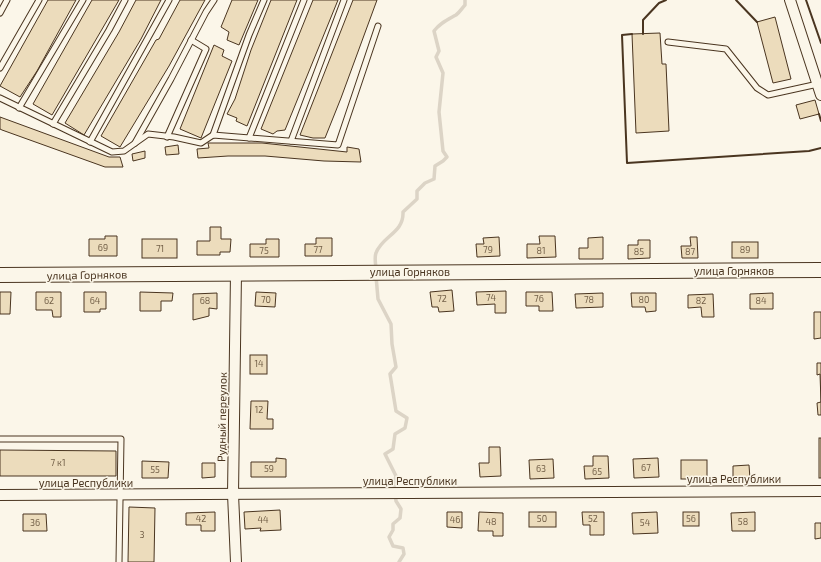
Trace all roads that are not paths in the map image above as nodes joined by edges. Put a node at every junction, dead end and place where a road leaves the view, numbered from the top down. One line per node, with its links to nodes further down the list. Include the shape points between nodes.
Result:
1 (7, 0): 11 (lane)
2 (39, 0): 15 (lane)
3 (83, 0): 19 (lane)
4 (125, 0): 20 (lane)
5 (169, 0): 25 (lane)
6 (214, 0): 13 (lane)
7 (264, 0): 21 (lane)
8 (304, 0): 23 (lane)
9 (344, 0): 24 (lane)
10 (790, 0): 16 (street)
11 (0, 13)
12 (378, 26): 24 (lane, via 338,144)
13 (191, 40): 22 (lane, via 206,49); 26 (lane)
14 (668, 42): 16 (lane, via 726,50 757,88 768,95)
15 (0, 68)
16 (818, 84): 17 (street)
17 (821, 95)
18 (0, 98): 19 (lane)
19 (19, 108): 20 (lane)
20 (53, 124): 25 (lane)
21 (213, 135): 22 (lane, via 201,143); 23 (lane)
22 (167, 136): 26 (lane, via 148,134)
23 (249, 138): 24 (lane)
24 (292, 141)
25 (90, 142): 26 (lane, via 112,152 124,151)
26 (135, 144)
27 (821, 270): 28 (street, улица Горняков)
28 (236, 273): 29 (street, улица Горняков); 32 (street, Рудный переулок)
29 (0, 275)
30 (0, 439): 34 (lane, via 121,439)
31 (821, 491): 32 (street, улица Республики)
32 (233, 494): 34 (street, улица Республики); 36 (street, Рудный переулок)
33 (0, 495): 34 (street, улица Республики)
34 (121, 495): 35 (lane)
35 (119, 562)
36 (236, 562)

